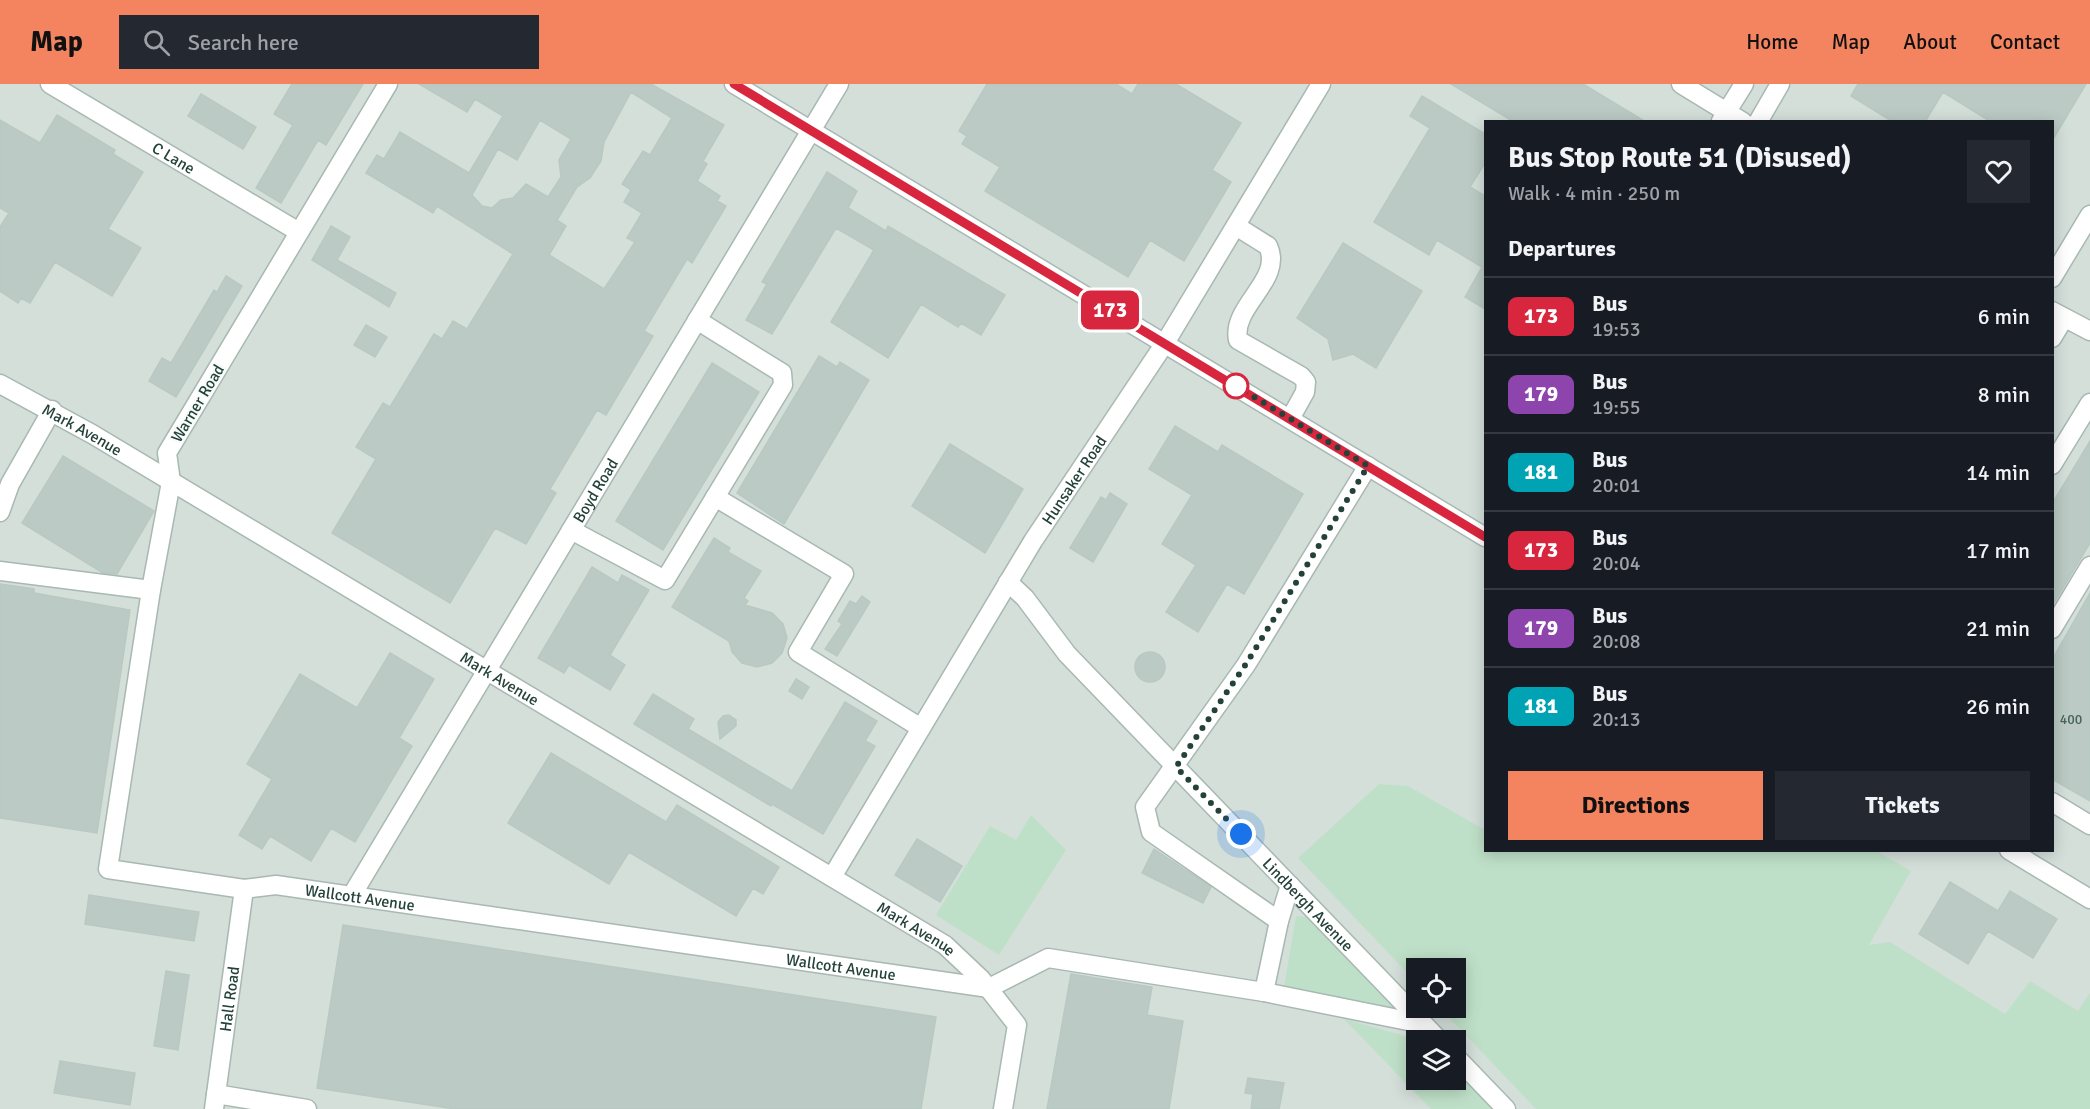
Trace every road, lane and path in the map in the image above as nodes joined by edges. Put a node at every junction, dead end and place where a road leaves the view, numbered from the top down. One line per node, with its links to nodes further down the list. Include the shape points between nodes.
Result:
1 (50, 84): 14 (street, C Lane)
2 (388, 84): 14 (street, Warner Road)
3 (734, 84): 11 (street)
4 (839, 84): 11 (street, Boyd Road)
5 (1321, 84): 13 (street, Hunsaker Road)
6 (1681, 84): 9 (street)
7 (1744, 84): 9 (street)
8 (1780, 84): 10 (street)
9 (1724, 117)
10 (1759, 120)
11 (811, 130): 17 (street, Boyd Road); 20 (street)
12 (2090, 214): 15 (street)
13 (1236, 226): 20 (street, Hunsaker Road); 24 (street, via 1268,246 1271,259 1261,285 1238,323 1238,340 1306,382 1305,392)
14 (299, 232): 27 (street, Warner Road, via 167,453)
15 (2054, 275)
16 (2058, 314): 18 (street); 19 (street)
17 (697, 320): 29 (street, via 782,374 783,385); 32 (street, Boyd Road)
18 (2054, 330)
19 (2090, 331)
20 (1165, 343): 24 (street); 35 (street, Hunsaker Road)
21 (0, 384): 23 (street, Mark Avenue)
22 (2090, 403): 25 (street)
23 (52, 410): 27 (street, Mark Avenue); 28 (street)
24 (1290, 419): 26 (street)
25 (2054, 462)
26 (1368, 466): 31 (street); 40 (street, via 1246,664)
27 (171, 482): 36 (street, Warner Road); 38 (street, Mark Avenue)
28 (5, 483): 30 (street)
29 (715, 497): 32 (street, via 665,580); 39 (street, via 844,574 798,652)
30 (0, 512)
31 (1482, 528)
32 (571, 530): 38 (street, Boyd Road)
33 (2090, 566): 37 (street)
34 (0, 571): 36 (street)
35 (1008, 582): 39 (street, Hunsaker Road); 40 (street, Lindbergh Avenue, via 1025,598 1067,654)
36 (151, 590): 44 (street, Warner Road)
37 (2054, 626)
38 (486, 672): 45 (street, Mark Avenue); 48 (street, Boyd Road)
39 (921, 728): 45 (street, Hunsaker Road)
40 (1176, 767): 46 (street, Lindbergh Avenue); 50 (street, via 1145,807 1151,832)
41 (2054, 803): 42 (street)
42 (2090, 825)
43 (2012, 852): 49 (street)
44 (108, 869): 47 (street, Wallcott Avenue)
45 (832, 877): 51 (street, Mark Avenue, via 945,945)
46 (1290, 885): 50 (street); 53 (street, Lindbergh Avenue)
47 (244, 889): 48 (street, Wallcott Avenue, via 276,885); 56 (street, Hall Road)
48 (352, 895): 51 (street, Wallcott Avenue)
49 (2090, 899)
50 (1279, 921): 52 (street)
51 (989, 988): 52 (street, via 1048,958); 58 (street, Mark Avenue, via 1017,1025)
52 (1264, 992): 53 (street)
53 (1423, 1023): 54 (street, Lindbergh Avenue)
54 (1430, 1030)
55 (1466, 1067): 59 (street)
56 (215, 1102): 57 (street)
57 (307, 1109)
58 (1003, 1109)
59 (1506, 1109)

